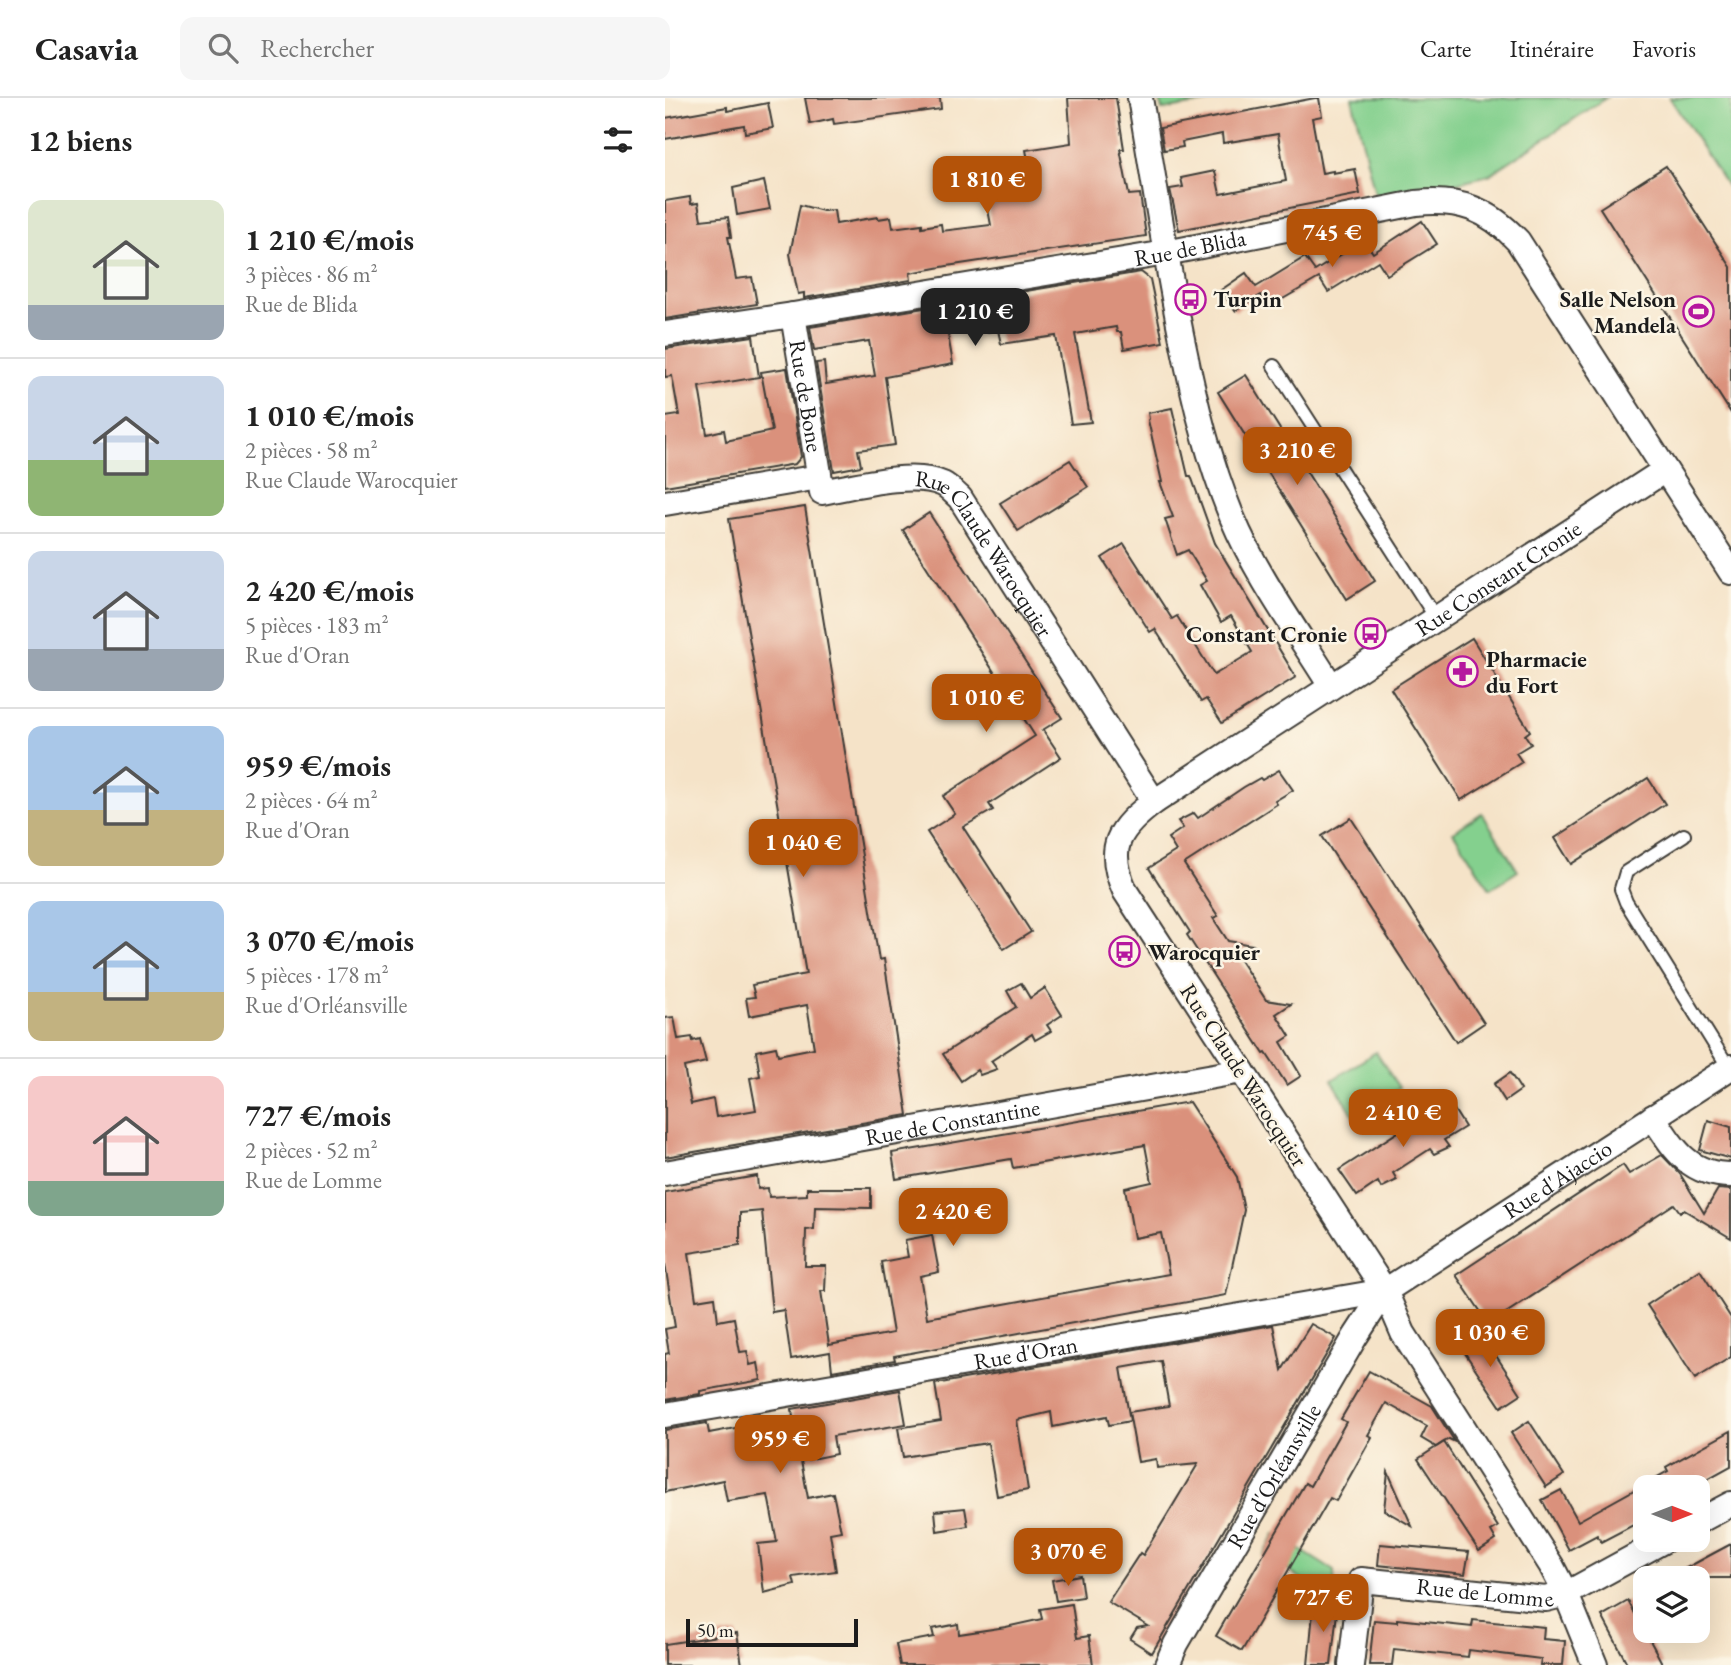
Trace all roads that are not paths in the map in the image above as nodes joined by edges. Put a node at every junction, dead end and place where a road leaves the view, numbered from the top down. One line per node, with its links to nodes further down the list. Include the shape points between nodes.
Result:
1 (1140, 98): 2 (street)
2 (1165, 253): 3 (street, Rue de Blida); 6 (street, Rue de Blida, via 1416,203 1467,205 1518,241); 11 (street, via 1196,410 1222,492 1261,573)
3 (793, 315): 4 (street, Rue de Blida); 7 (street, Rue de Bone)
4 (665, 334)
5 (1274, 366): 10 (lane)
6 (1665, 470): 9 (street); 10 (street, Rue Constant Cronie)
7 (819, 477): 8 (street); 12 (street, Rue Claude Warocquier, via 822,492 913,478 940,483 960,498)
8 (665, 503)
9 (1731, 572)
10 (1437, 618): 11 (street, Rue Constant Cronie)
11 (1331, 686): 12 (street, Rue Constant Cronie)
12 (1154, 802): 15 (street, Rue Claude Warocquier, via 1136,815 1119,838 1119,878)
13 (1684, 835): 14 (lane, via 1626,872 1621,889)
14 (1730, 1068): 16 (street, Rue d'Ajaccio)
15 (1242, 1070): 17 (street, Rue de Constantine); 19 (street, Rue Claude Warocquier)
16 (1653, 1117): 18 (street, via 1693,1166 1711,1174); 19 (street, Rue d'Ajaccio)
17 (665, 1173)
18 (1731, 1175)
19 (1385, 1291): 20 (street, Rue d'Oran); 24 (street, Rue Claude Warocquier, via 1403,1333); 25 (street, Rue d'Orléansville)
20 (665, 1415)
21 (1731, 1504): 22 (street)
22 (1710, 1515)
23 (1643, 1552): 24 (street)
24 (1566, 1594): 26 (street, Rue de Lomme, via 1537,1599 1361,1580); 27 (street, Rue Claude Warocquier)
25 (1167, 1665)
26 (1351, 1665)
27 (1595, 1665)

